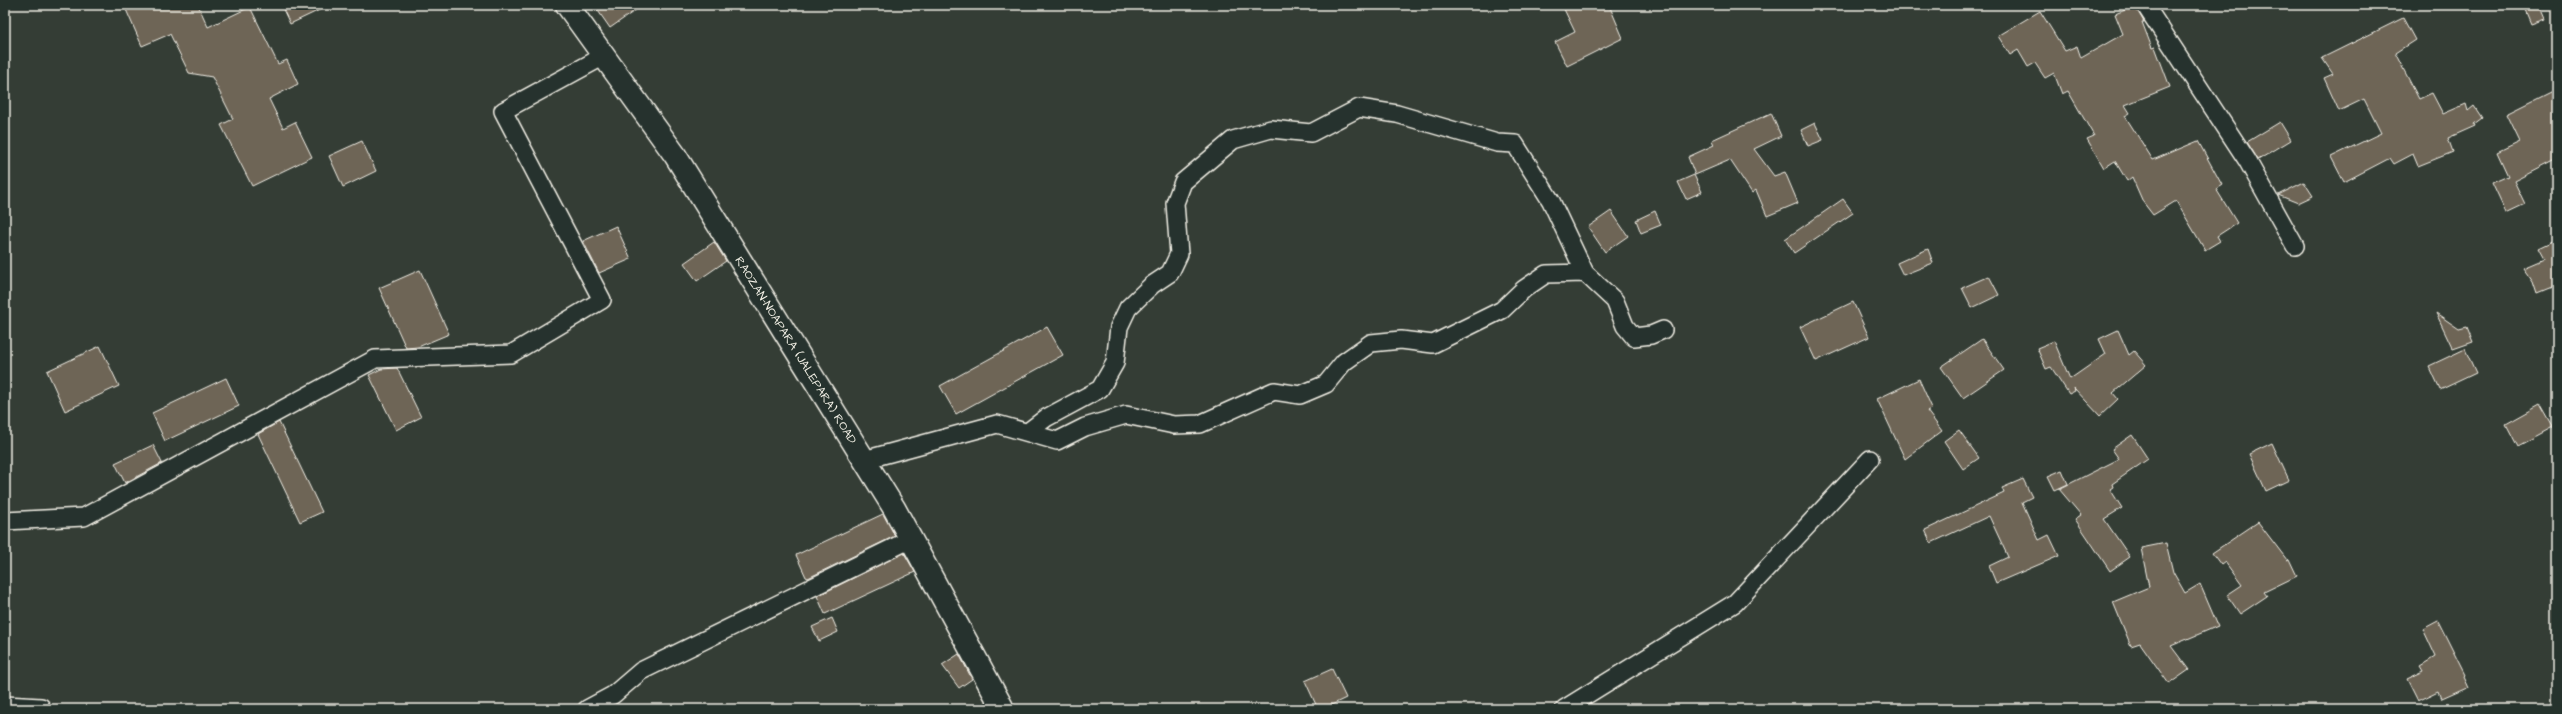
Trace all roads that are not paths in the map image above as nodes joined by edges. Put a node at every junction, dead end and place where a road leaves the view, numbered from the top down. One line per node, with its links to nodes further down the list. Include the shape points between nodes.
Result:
1 (567, 5): 3 (main road, RAOZAN-NOAPARA (JALEPARA) ROAD)
2 (2146, 5): 4 (street, via 2247,160)
3 (604, 56): 8 (main road, RAOZAN-NOAPARA (JALEPARA) ROAD, via 675,155); 10 (street, via 503,111 602,300 511,354 375,359 84,517)
4 (2296, 246)
5 (1585, 274): 6 (street, via 1615,301 1625,326 1634,337 1651,335); 7 (street, via 1546,274 1524,289 1502,310 1433,344 1401,340 1371,343 1344,362 1326,384 1300,395 1274,391 1200,424 1174,426 1126,415 1085,427 1057,440); 7 (street, via 1551,201 1515,144 1497,143 1397,114 1359,108 1311,132 1271,130 1233,140 1183,182 1175,203 1179,254 1170,274 1152,285 1128,308 1119,327 1115,364 1100,389 1046,418)
6 (1663, 330)
7 (1029, 432): 8 (street, via 997,424)
8 (864, 460): 11 (main road, RAOZAN-NOAPARA (JALEPARA) ROAD)
9 (1870, 460): 16 (street, via 1735,603)
10 (5, 521)
11 (910, 539): 14 (street, via 641,671 613,695); 15 (main road, RAOZAN-NOAPARA (JALEPARA) ROAD)
12 (5, 705): 13 (street)
13 (42, 709)
14 (587, 709)
15 (1003, 709)
16 (1564, 709)

